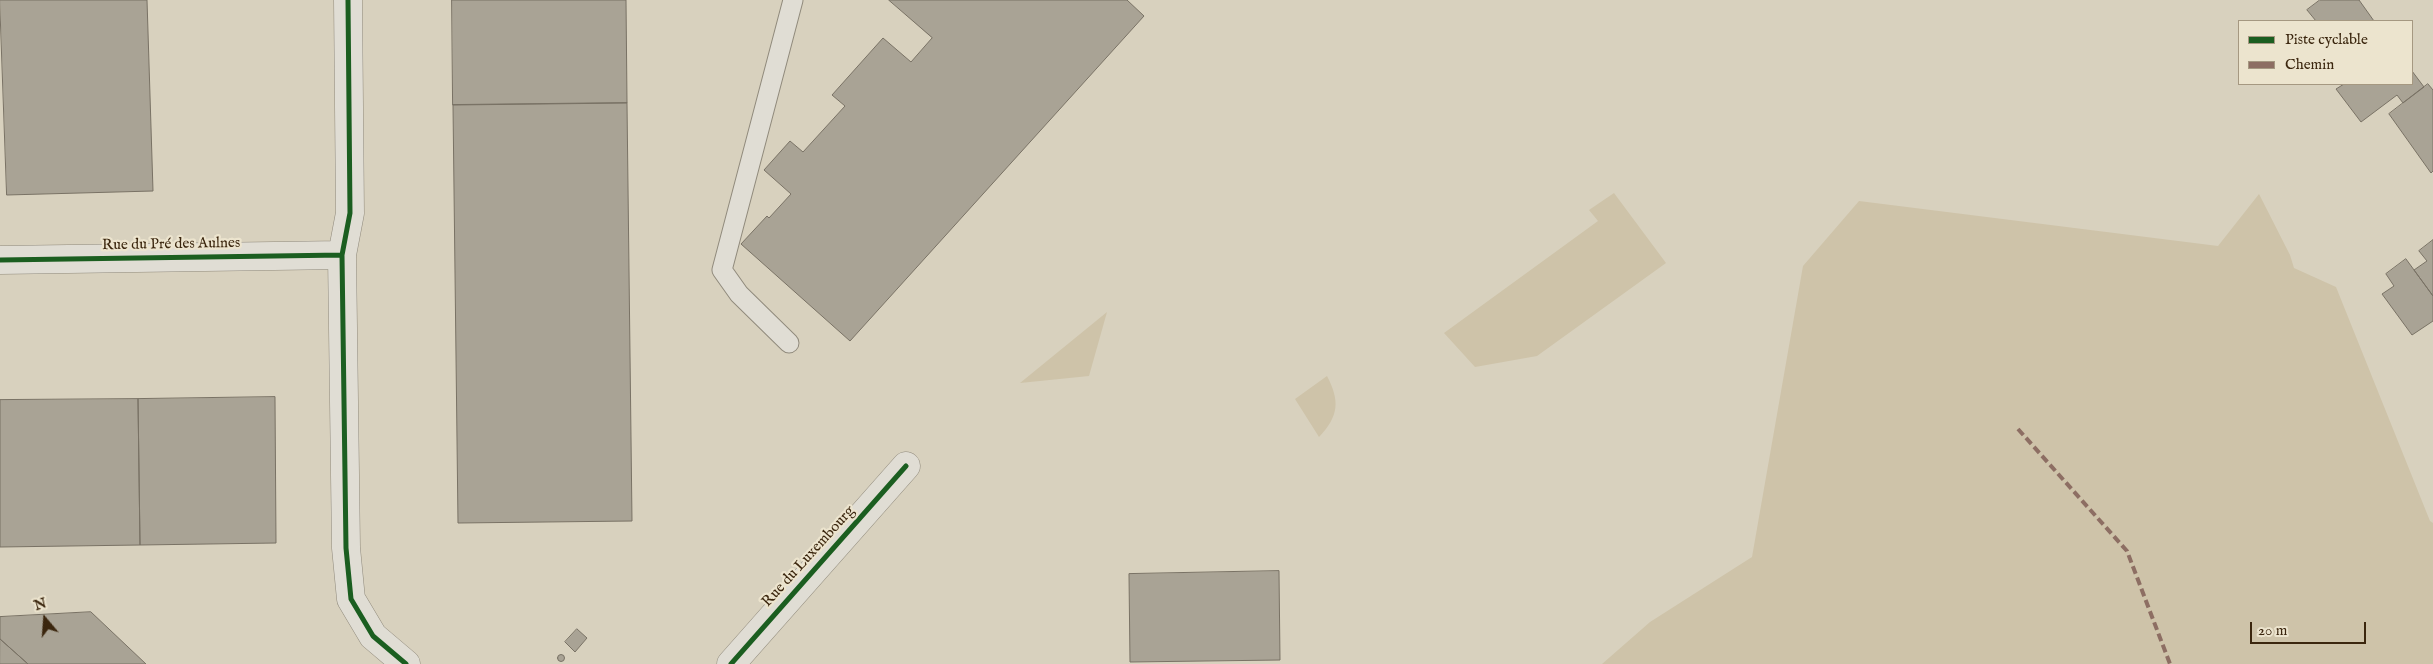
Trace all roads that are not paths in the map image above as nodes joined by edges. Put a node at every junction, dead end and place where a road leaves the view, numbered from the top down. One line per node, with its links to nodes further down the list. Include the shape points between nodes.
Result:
1 (348, 0): 3 (street, via 350,213)
2 (793, 0): 5 (lane, via 722,270 739,294)
3 (342, 255): 4 (street, Rue du Pré des Aulnes); 7 (street, via 346,548 350,600 373,636)
4 (0, 260)
5 (789, 343)
6 (906, 466): 8 (street, Rue du Luxembourg)
7 (406, 664)
8 (730, 664)

